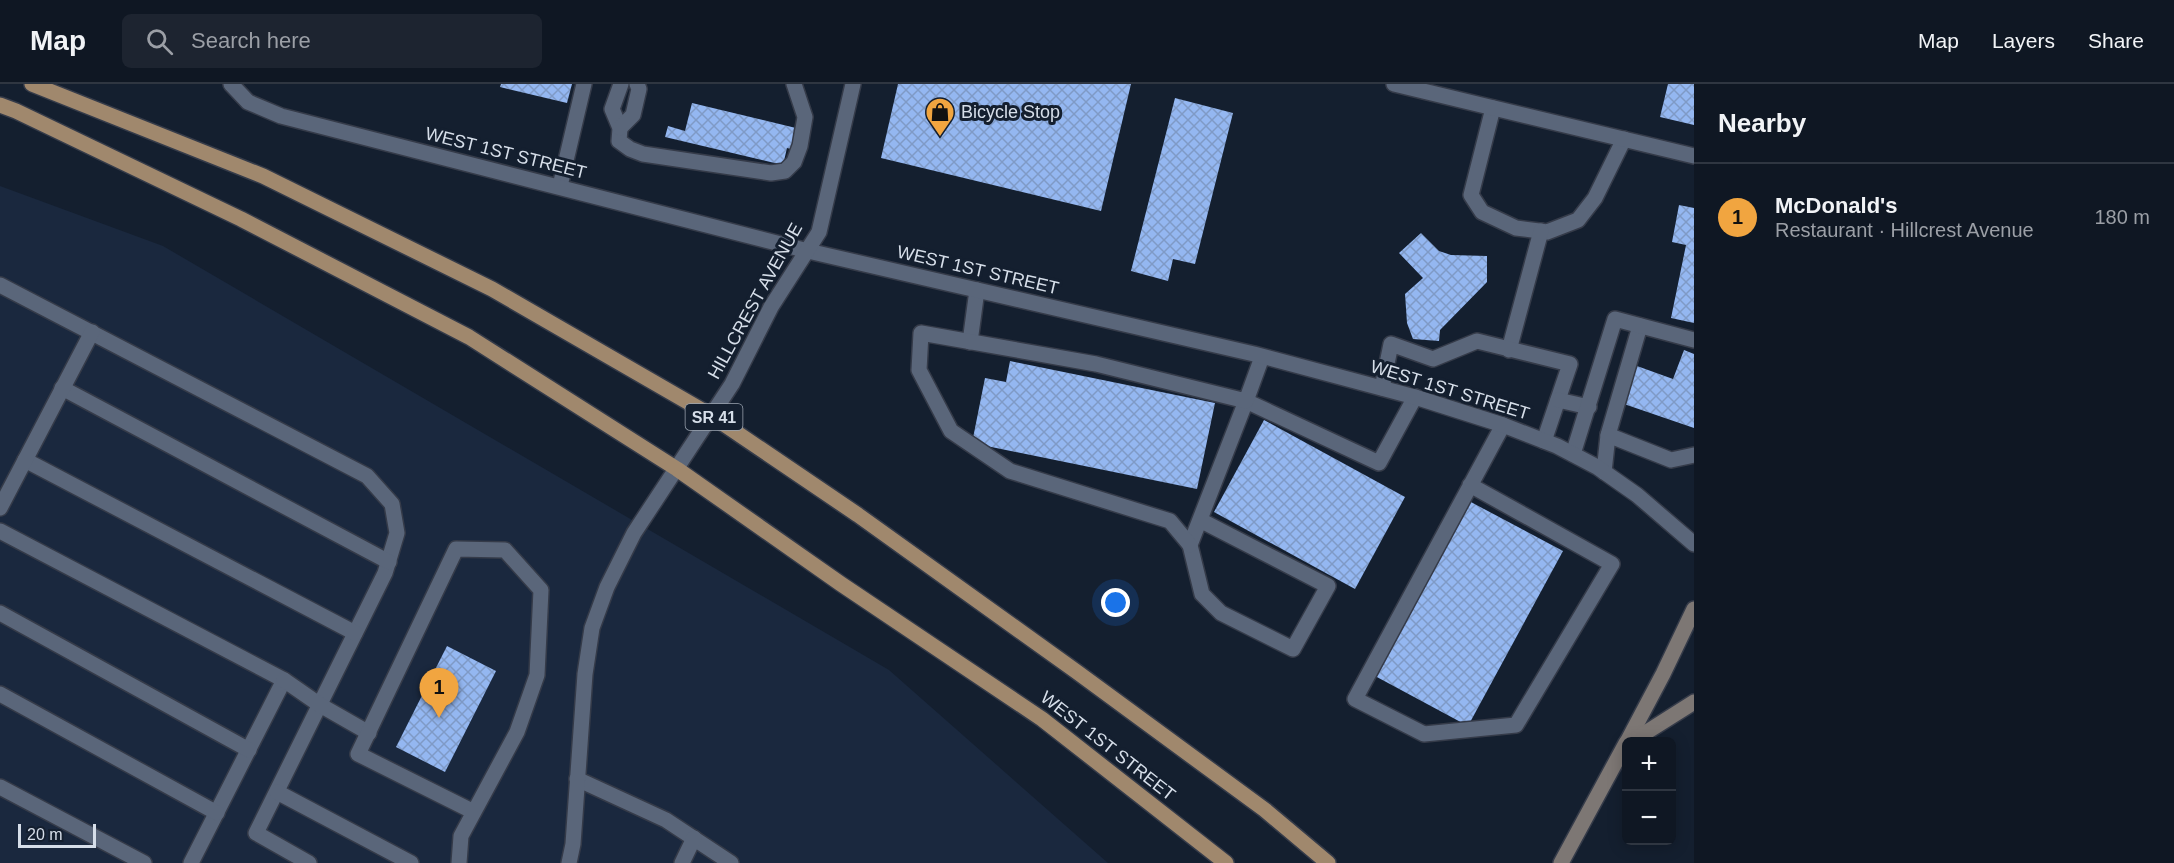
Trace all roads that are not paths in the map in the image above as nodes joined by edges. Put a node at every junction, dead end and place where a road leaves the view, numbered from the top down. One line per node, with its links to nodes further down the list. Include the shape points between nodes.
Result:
1 (231, 84): 14 (street, WEST 1ST STREET, via 248,102 281,116)
2 (584, 84): 14 (street)
3 (621, 84): 11 (street, via 612,109)
4 (637, 84): 11 (street, via 633,115)
5 (794, 84): 11 (street, via 805,117 800,146 794,162 785,171 771,173 643,154 619,141)
6 (853, 84): 16 (street, HILLCREST AVENUE, via 819,232)
7 (1394, 84): 10 (street)
8 (39, 85): 31 (main road, SR 41, via 284,186 492,289)
9 (0, 105): 38 (main road, WEST 1ST STREET, via 241,219 469,337)
10 (1493, 108): 12 (street); 15 (street, via 1471,195 1482,212 1516,228)
11 (620, 128)
12 (1624, 139): 13 (street); 15 (street, via 1594,198 1578,220)
13 (1694, 156)
14 (560, 186): 16 (street, WEST 1ST STREET)
15 (1541, 231): 23 (street)
16 (808, 250): 18 (street, WEST 1ST STREET); 31 (street, HILLCREST AVENUE, via 771,307)
17 (0, 285): 20 (street)
18 (977, 290): 22 (street); 24 (street, WEST 1ST STREET)
19 (1640, 326): 21 (street); 30 (street, via 1615,319); 33 (street)
20 (92, 332): 25 (street); 46 (street, via 367,476 392,504 397,533)
21 (1694, 340)
22 (970, 342): 29 (street, via 1096,364); 44 (street, via 921,333 919,370 951,431 1010,471 1170,521)
23 (1509, 350): 26 (street, via 1477,341 1433,358 1391,344); 28 (street, via 1570,364)
24 (1262, 357): 26 (street, WEST 1ST STREET); 29 (street)
25 (62, 388): 37 (street); 46 (street)
26 (1382, 388): 27 (street, WEST 1ST STREET)
27 (1415, 397): 29 (street, via 1379,463); 32 (street, WEST 1ST STREET)
28 (1558, 400): 30 (street); 34 (street)
29 (1246, 401): 42 (street)
30 (1589, 407): 35 (street)
31 (712, 416): 38 (street, HILLCREST AVENUE); 74 (main road, SR 41, via 1077,672 1265,810)
32 (1503, 425): 34 (street, WEST 1ST STREET); 40 (street)
33 (1608, 435): 36 (street, via 1671,460); 39 (street)
34 (1544, 441): 35 (street, WEST 1ST STREET)
35 (1573, 454): 39 (street, WEST 1ST STREET)
36 (1694, 456)
37 (25, 460): 41 (street); 49 (street)
38 (677, 469): 59 (street, HILLCREST AVENUE, via 634,533 592,628); 73 (main road, WEST 1ST STREET, via 1042,719)
39 (1604, 472): 45 (street, WEST 1ST STREET)
40 (1470, 485): 40 (street, via 1355,699 1424,734 1516,725 1612,564)
41 (0, 508)
42 (1200, 520): 44 (street); 44 (street, via 1328,586 1293,649 1221,613 1202,594)
43 (0, 531): 50 (street)
44 (1190, 544)
45 (1694, 544)
46 (389, 562): 49 (street)
47 (1694, 609): 55 (main road)
48 (0, 613): 57 (street)
49 (356, 633): 53 (street)
50 (284, 680): 53 (street); 57 (street)
51 (0, 694): 63 (street)
52 (1694, 702): 56 (main road)
53 (320, 705): 54 (street); 61 (street)
54 (369, 733): 62 (street, via 358,754); 62 (street, via 456,549 505,550 541,590 537,675 517,732)
55 (1630, 737)
56 (1637, 737)
57 (249, 750): 63 (street)
58 (1622, 752): 75 (main road)
59 (578, 779): 64 (street, via 666,820); 70 (street, HILLCREST AVENUE)
60 (0, 787): 65 (street)
61 (277, 792): 67 (street, via 256,833); 68 (street)
62 (474, 812): 69 (street, via 460,836)
63 (217, 813): 66 (street)
64 (694, 838): 71 (street); 72 (street)
65 (144, 863)
66 (191, 863)
67 (309, 863)
68 (411, 863)
69 (459, 863)
70 (569, 863)
71 (682, 863)
72 (731, 863)
73 (1226, 863)
74 (1328, 863)
75 (1561, 863)

